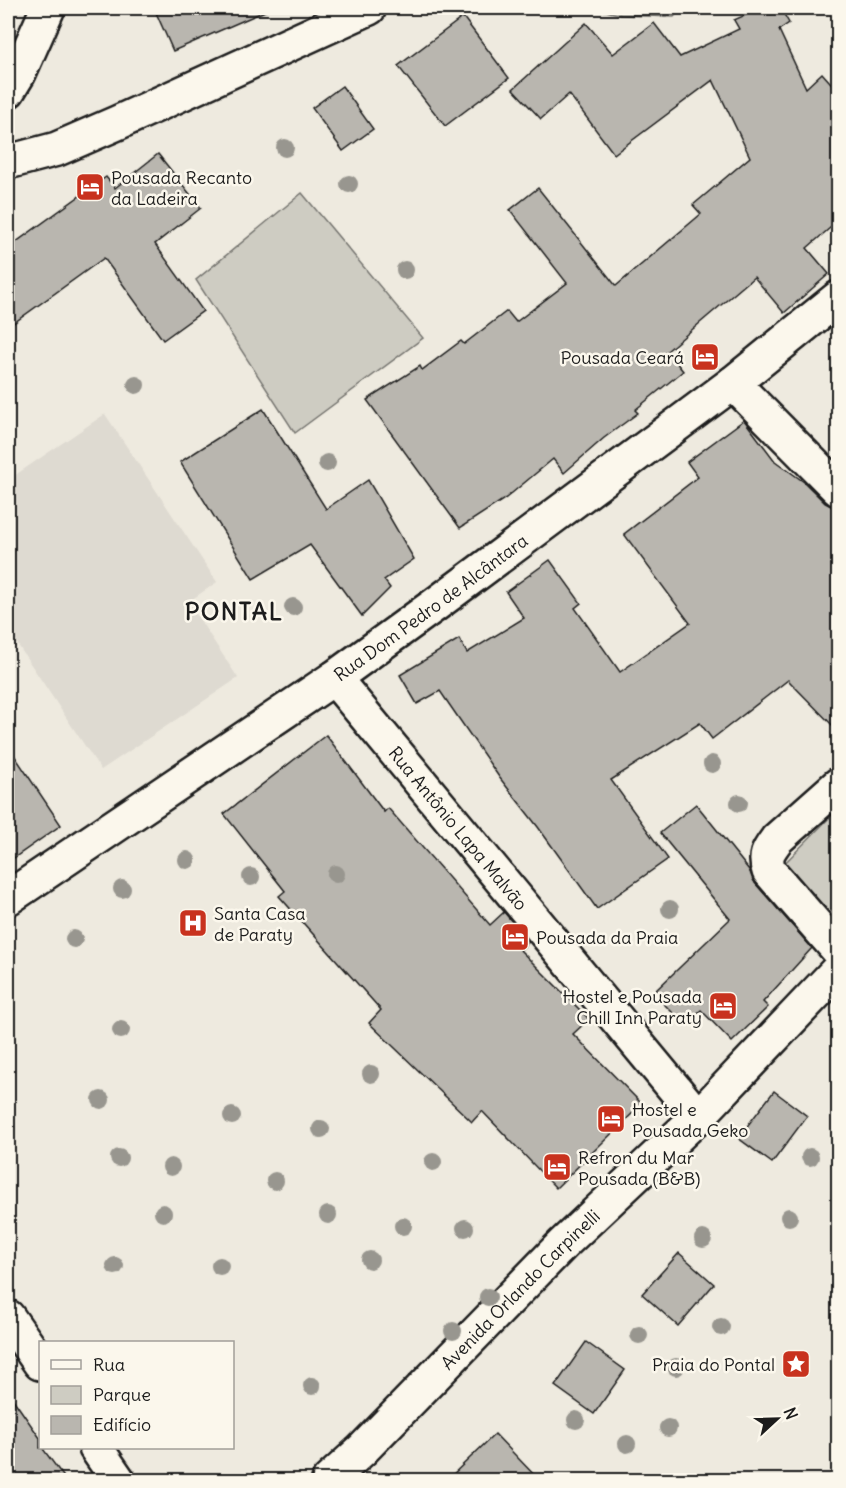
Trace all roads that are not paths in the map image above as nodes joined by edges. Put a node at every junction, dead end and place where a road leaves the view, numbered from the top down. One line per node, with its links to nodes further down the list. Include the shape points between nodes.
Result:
1 (48, 8): 3 (street)
2 (369, 8): 4 (street, via 57,149)
3 (8, 91)
4 (8, 162)
5 (838, 298): 6 (street, Rua Dom Pedro de Alcântara)
6 (734, 383): 7 (street); 8 (street, Rua Dom Pedro de Alcântara)
7 (838, 489)
8 (334, 678): 10 (street, Rua Dom Pedro de Alcântara); 13 (street, Rua Antônio Lapa Malvão)
9 (838, 785): 11 (street, via 777,839 766,861 769,871)
10 (8, 898)
11 (838, 950)
12 (838, 969): 13 (street, Avenida Orlando Carpinelli)
13 (698, 1118): 18 (street, Avenida Orlando Carpinelli, via 562,1244)
14 (8, 1317): 15 (street)
15 (39, 1362)
16 (97, 1449): 17 (street)
17 (118, 1480)
18 (329, 1480)

